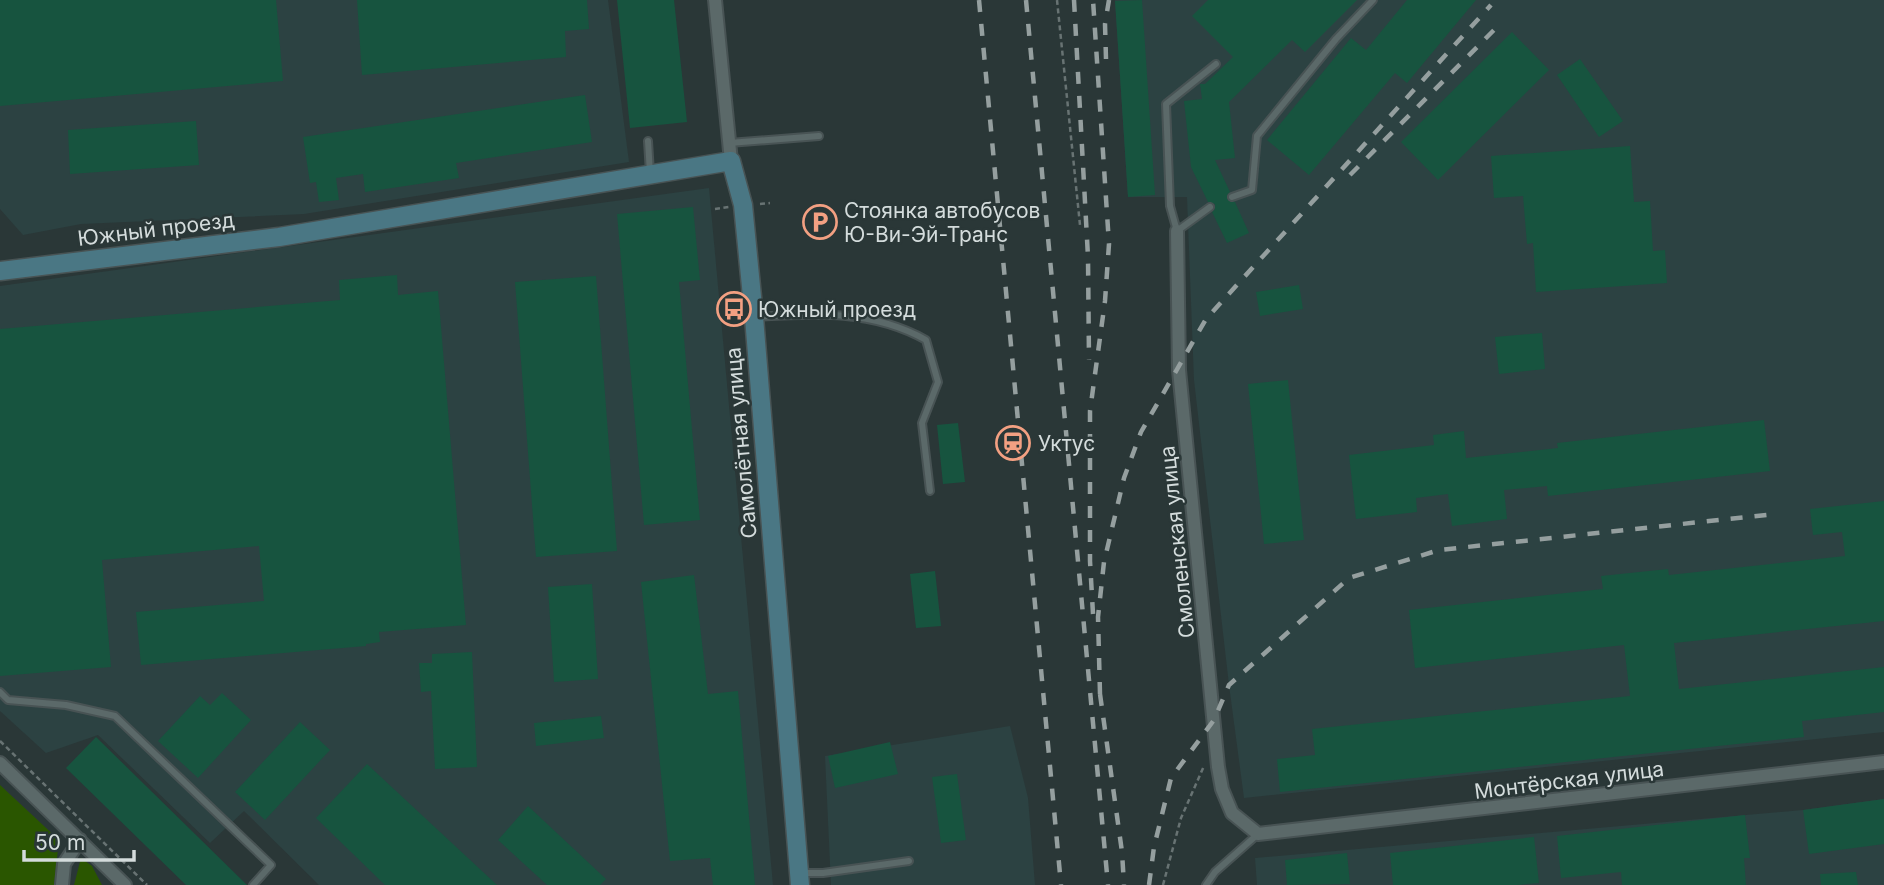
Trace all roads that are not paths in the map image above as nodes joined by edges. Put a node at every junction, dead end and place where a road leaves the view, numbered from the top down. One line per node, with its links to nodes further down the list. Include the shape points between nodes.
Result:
1 (715, 0): 6 (street, Самолётная улица)
2 (1373, 0): 9 (lane, via 1257,136 1252,190)
3 (1216, 64): 11 (lane, via 1166,104 1170,206)
4 (819, 136): 6 (lane)
5 (648, 141): 8 (lane)
6 (729, 142): 7 (street, Самолётная улица)
7 (731, 161): 8 (main road, Южный проезд); 13 (main road, Самолётная улица, via 743,205)
8 (650, 175): 12 (main road, Южный проезд, via 279,237)
9 (1233, 197)
10 (1210, 207): 11 (lane)
11 (1177, 231): 18 (street, Смоленская улица, via 1179,370 1215,740 1222,789 1232,813)
12 (0, 271)
13 (754, 317): 14 (lane, via 801,314 877,319 926,340 938,382 922,423); 21 (main road, Самолётная улица)
14 (930, 491)
15 (0, 692): 24 (lane, via 8,700 66,705 115,716 271,865)
16 (1884, 762): 18 (street, Монтёрская улица)
17 (0, 763): 19 (street)
18 (1258, 834): 25 (lane, via 1214,872)
19 (80, 840): 22 (street, via 64,864); 23 (street)
20 (909, 860): 21 (lane)
21 (799, 879)
22 (62, 885)
23 (125, 885)
24 (253, 885)
25 (1206, 885)

